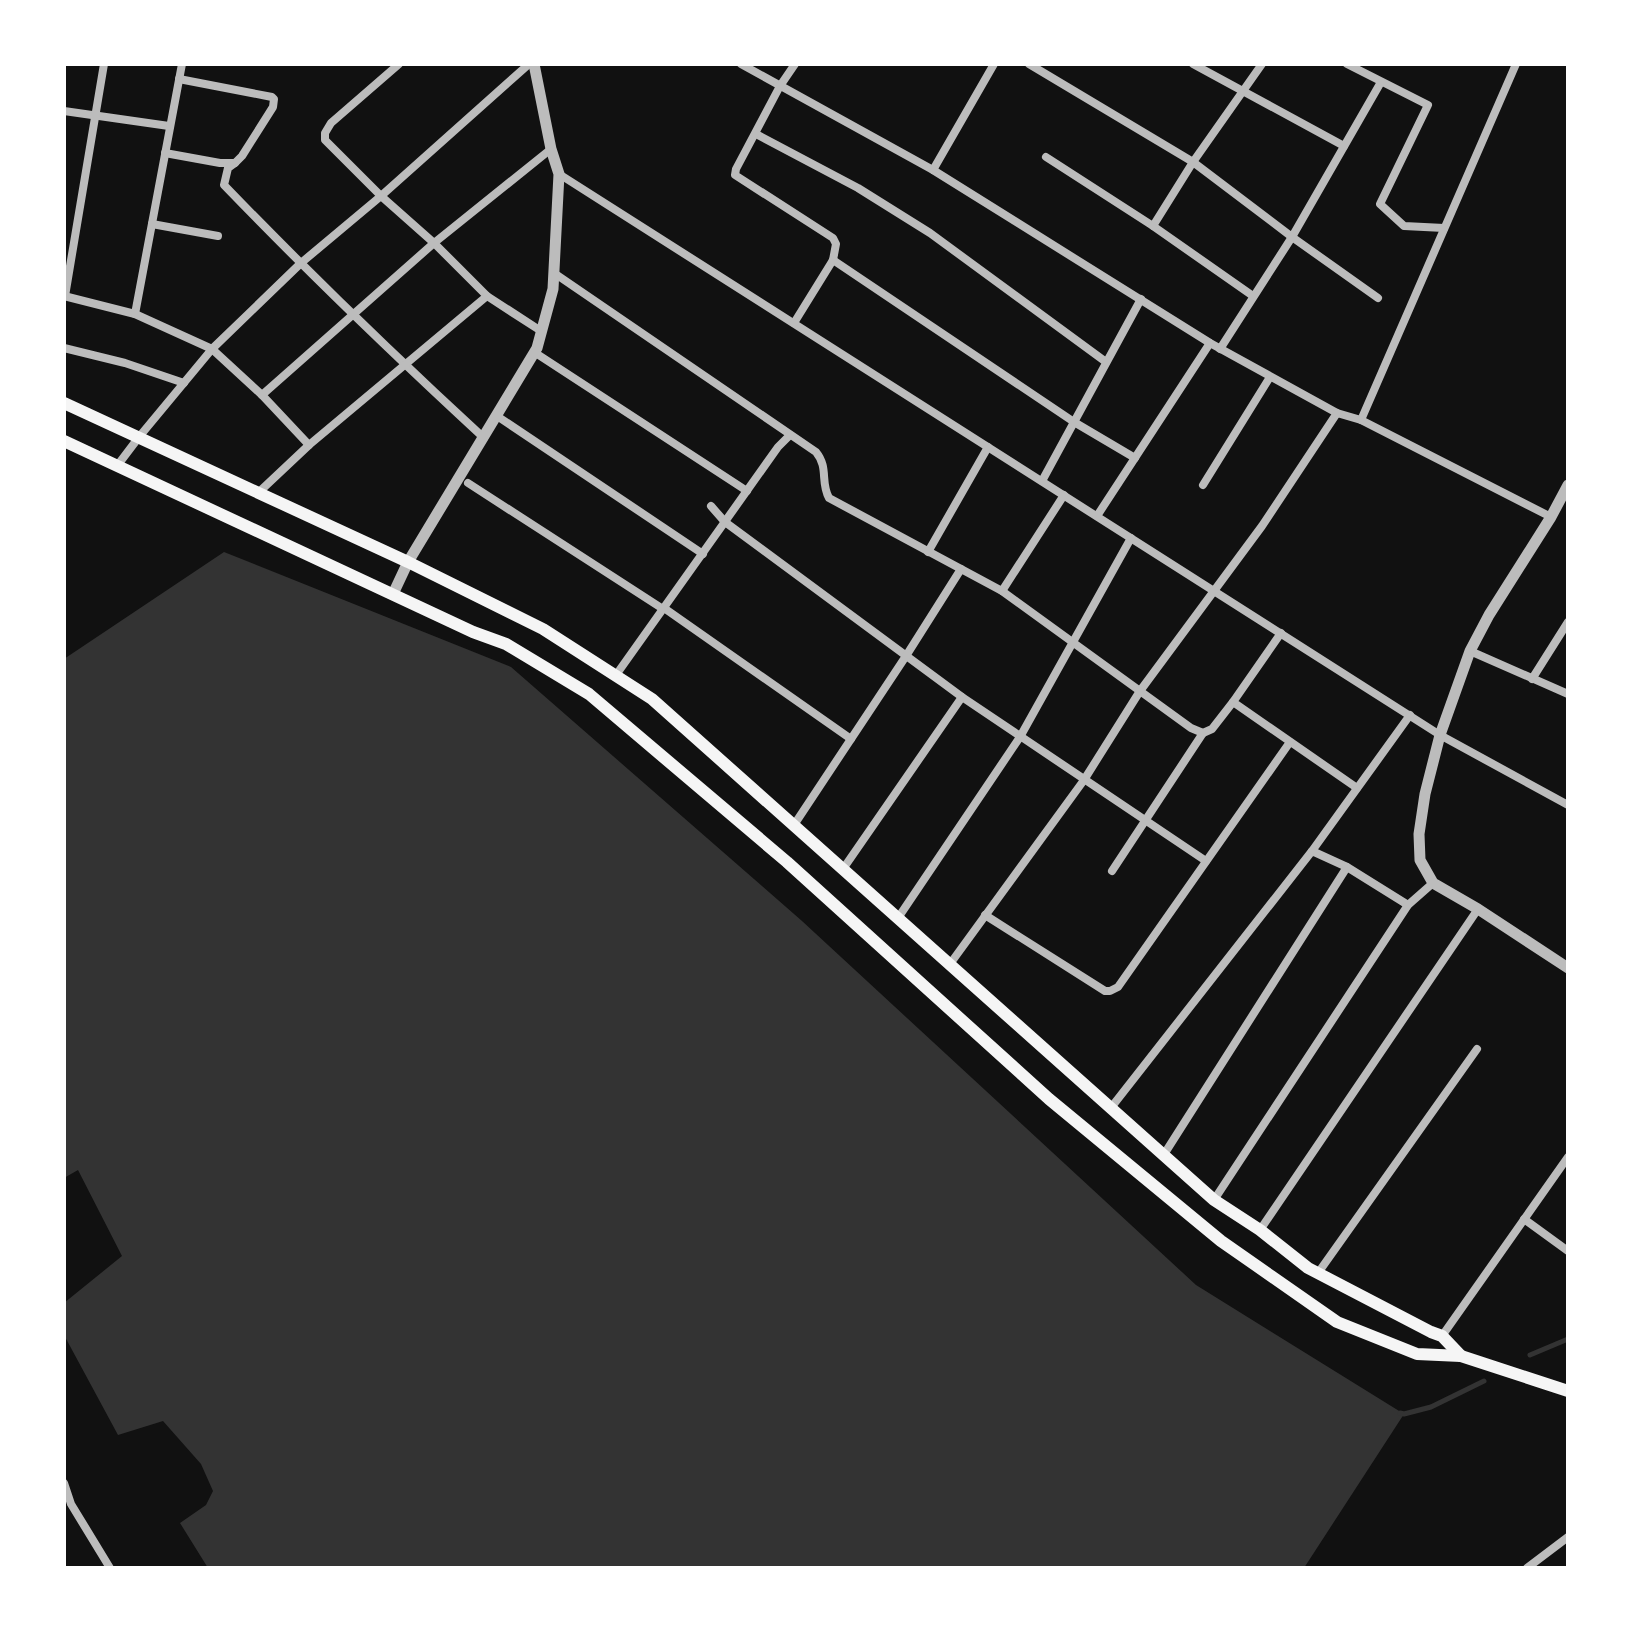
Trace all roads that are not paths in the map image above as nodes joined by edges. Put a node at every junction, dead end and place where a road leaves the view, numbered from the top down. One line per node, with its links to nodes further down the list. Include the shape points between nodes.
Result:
1 (104, 64): 18 (street)
2 (182, 64): 13 (street)
3 (399, 64): 29 (street, via 325,133 325,140)
4 (532, 64): 22 (street); 29 (street)
5 (741, 64): 15 (street)
6 (795, 64): 15 (street)
7 (994, 64): 27 (street)
8 (1029, 64): 25 (street)
9 (1193, 64): 16 (street)
10 (1262, 64): 16 (street)
11 (1347, 64): 14 (street)
12 (1516, 64): 32 (street)
13 (179, 79): 19 (street); 26 (street, via 274,99)
14 (1381, 82): 21 (street); 32 (street, via 1428,105 1380,204 1404,226)
15 (780, 86): 20 (street); 27 (street)
16 (1243, 91): 21 (street); 25 (street)
17 (64, 111): 18 (street)
18 (95, 116): 19 (street); 39 (street)
19 (169, 126): 23 (street)
20 (756, 134): 36 (street, via 735,175 833,238); 53 (street, via 930,233)
21 (1344, 146): 34 (street)
22 (551, 149): 28 (street); 35 (street)
23 (165, 153): 26 (street); 30 (street)
24 (1046, 157): 31 (street)
25 (1193, 162): 31 (street); 34 (street)
26 (235, 163): 37 (street, via 228,168 224,185)
27 (933, 170): 43 (street)
28 (559, 174): 38 (street); 46 (street)
29 (381, 196): 35 (street); 37 (street)
30 (152, 224): 33 (street); 44 (street)
31 (1153, 226): 41 (street)
32 (1444, 228): 61 (street)
33 (218, 236)
34 (1292, 237): 41 (street); 42 (street)
35 (434, 243): 40 (street); 45 (street)
36 (833, 260): 46 (street); 62 (street)
37 (301, 263): 45 (street); 50 (street)
38 (554, 273): 47 (street); 63 (street)
39 (65, 296): 44 (street)
40 (487, 296): 47 (street); 54 (street)
41 (1253, 296): 51 (street)
42 (1378, 298)
43 (1141, 299): 48 (street); 53 (street)
44 (135, 314): 50 (street)
45 (353, 315): 54 (street); 57 (street)
46 (794, 323): 68 (street)
47 (541, 331): 52 (street)
48 (1210, 343): 51 (street); 69 (street)
49 (64, 348): 56 (street)
50 (212, 349): 56 (street); 57 (street)
51 (1220, 349): 55 (street)
52 (534, 352): 60 (street); 75 (street)
53 (1106, 362): 62 (street)
54 (405, 365): 65 (street); 67 (street)
55 (1270, 377): 59 (street); 73 (street)
56 (184, 383): 64 (street)
57 (262, 395): 67 (street)
58 (64, 403): 64 (main road)
59 (1337, 413): 61 (street); 87 (street)
60 (497, 416): 65 (street); 84 (street)
61 (1361, 420): 80 (street)
62 (1074, 422): 69 (street); 71 (street)
63 (790, 435): 75 (street); 83 (street, via 819,456 829,498)
64 (139, 437): 70 (street); 76 (main road)
65 (484, 438): 85 (street)
66 (64, 441): 70 (main road)
67 (309, 445): 76 (street)
68 (988, 447): 71 (street); 83 (street)
69 (1135, 458): 79 (street)
70 (117, 466): 89 (main road)
71 (1042, 481): 77 (street)
72 (468, 483): 90 (street)
73 (1203, 485)
74 (1568, 485): 80 (street)
75 (747, 491): 81 (street)
76 (258, 493): 85 (main road)
77 (1064, 495): 79 (street); 88 (street)
78 (711, 506): 81 (street)
79 (1097, 516): 82 (street)
80 (1551, 517): 94 (street)
81 (725, 522): 84 (street); 95 (street)
82 (1131, 538): 87 (street); 93 (street)
83 (928, 552): 86 (street)
84 (703, 554): 90 (street)
85 (408, 562): 89 (street); 96 (main road, via 543,629)
86 (961, 569): 88 (street); 95 (street)
87 (1213, 590): 92 (street); 98 (street)
88 (1002, 591): 93 (street)
89 (393, 594): 135 (main road, via 506,644 589,694 787,862 1049,1099 1221,1241 1337,1322 1417,1354)
90 (664, 608): 96 (street); 106 (street)
91 (1568, 622): 97 (street)
92 (1281, 633): 101 (street); 102 (street)
93 (1073, 642): 98 (street); 105 (street)
94 (1470, 651): 97 (street); 104 (street)
95 (906, 656): 100 (street); 106 (street)
96 (616, 675): 112 (main road, via 652,699)
97 (1532, 679): 99 (street)
98 (1140, 691): 103 (street); 108 (street)
99 (1568, 694)
100 (962, 697): 105 (street); 116 (street)
101 (1233, 702): 103 (street); 107 (street)
102 (1410, 715): 104 (street); 109 (street)
103 (1203, 733): 111 (street)
104 (1440, 735): 110 (street); 118 (street, via 1419,834 1420,860)
105 (1020, 737): 108 (street); 122 (street)
106 (851, 739): 112 (street)
107 (1290, 742): 109 (street); 114 (street)
108 (1084, 780): 111 (street); 121 (street)
109 (1357, 788): 113 (street)
110 (1568, 805)
111 (1146, 821): 114 (street); 117 (street)
112 (794, 825): 116 (main road)
113 (1312, 851): 115 (street); 126 (street)
114 (1206, 861): 121 (street, via 1118,987 1110,991)
115 (1347, 867): 119 (street); 127 (street)
116 (843, 869): 122 (main road)
117 (1112, 871)
118 (1433, 883): 119 (street); 120 (street)
119 (1408, 905): 129 (street)
120 (1478, 909): 124 (street); 131 (street)
121 (985, 915): 123 (street)
122 (898, 918): 123 (main road)
123 (950, 964): 126 (main road)
124 (1568, 968)
125 (1477, 1049): 133 (street)
126 (1110, 1109): 127 (main road)
127 (1162, 1156): 129 (main road)
128 (1568, 1157): 130 (street)
129 (1214, 1200): 131 (main road)
130 (1524, 1219): 132 (street); 134 (street)
131 (1260, 1230): 133 (main road)
132 (1568, 1251)
133 (1318, 1273): 134 (main road)
134 (1442, 1336): 135 (main road)
135 (1461, 1356): 136 (main road)
136 (1568, 1391)
137 (64, 1483): 139 (street)
138 (1568, 1537): 140 (street)
139 (110, 1568)
140 (1527, 1568)

